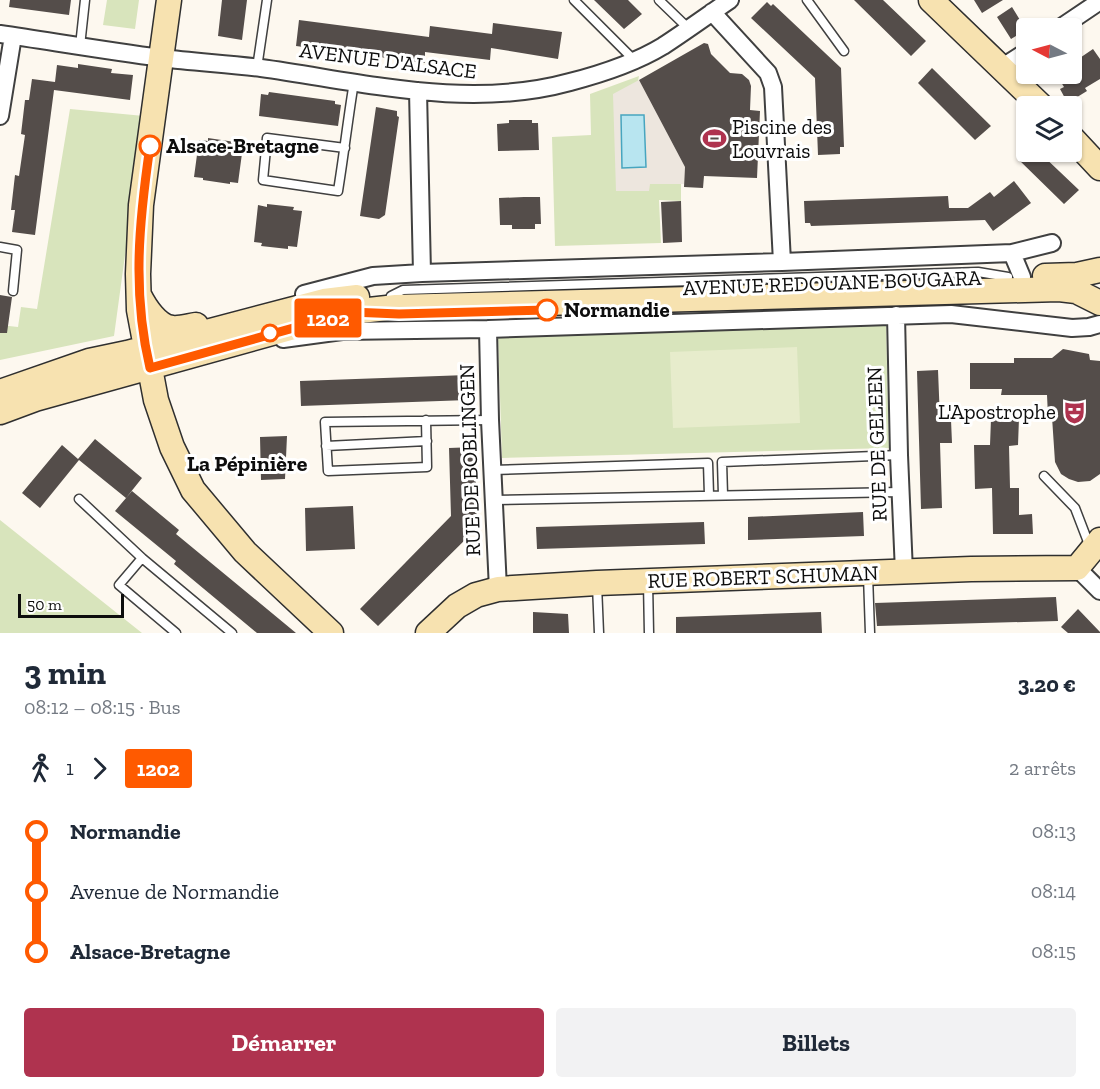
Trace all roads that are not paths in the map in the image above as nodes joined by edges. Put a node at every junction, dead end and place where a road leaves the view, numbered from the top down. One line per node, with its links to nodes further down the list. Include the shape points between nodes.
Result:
1 (85, 0): 14 (lane)
2 (169, 0): 16 (main road)
3 (267, 0): 19 (lane)
4 (574, 0): 18 (lane)
5 (659, 0): 12 (lane)
6 (730, 0): 10 (street, AVENUE D'ALSACE)
7 (807, 0): 15 (lane)
8 (934, 1): 20 (main road)
9 (1100, 2): 11 (street)
10 (712, 12): 12 (street, AVENUE D'ALSACE); 31 (street, via 768,72 773,87)
11 (1075, 18)
12 (688, 28): 18 (street, AVENUE D'ALSACE)
13 (7, 35): 14 (street, AVENUE D'ALSACE); 24 (street)
14 (80, 46): 16 (street, AVENUE D'ALSACE)
15 (844, 51)
16 (162, 58): 19 (street, AVENUE D'ALSACE); 36 (main road, via 141,206)
17 (1016, 59): 20 (street)
18 (634, 60): 22 (street, AVENUE D'ALSACE, via 524,92 459,95)
19 (257, 68): 21 (street, AVENUE D'ALSACE)
20 (1001, 69): 23 (main road)
21 (354, 81): 22 (street, AVENUE D'ALSACE); 25 (lane)
22 (418, 91): 33 (street)
23 (1030, 96)
24 (0, 116)
25 (345, 148): 25 (lane, via 338,191 262,180 267,138)
26 (1082, 149): 27 (main road)
27 (1100, 168)
28 (1052, 243): 30 (street, AVENUE REDOUANE BOUGARA)
29 (0, 247): 37 (lane, via 17,250)
30 (1012, 253): 31 (street, AVENUE REDOUANE BOUGARA); 35 (street)
31 (782, 262): 33 (street, AVENUE REDOUANE BOUGARA)
32 (1100, 270): 35 (main road, AVENUE REDOUANE BOUGARA, via 1077,275)
33 (422, 273): 43 (street, AVENUE REDOUANE BOUGARA, via 373,276 285,300)
34 (1100, 276): 38 (main road)
35 (1015, 277): 40 (main road, AVENUE REDOUANE BOUGARA, via 355,297 324,301)
36 (138, 284): 43 (main road, via 146,309 168,327 202,324); 44 (main road); 45 (main road, via 128,327)
37 (13, 291)
38 (1100, 301): 43 (main road, AVENUE REDOUANE BOUGARA, via 1076,291 1059,290 396,307)
39 (896, 315): 41 (street, AVENUE REDOUANE BOUGARA, via 951,314 1072,328); 42 (street, AVENUE REDOUANE BOUGARA); 54 (street, RUE DE GELEEN)
40 (264, 318): 43 (main road, AVENUE REDOUANE BOUGARA); 44 (main road, via 157,360)
41 (1100, 324)
42 (488, 329): 43 (street, AVENUE REDOUANE BOUGARA, via 342,331 268,342); 51 (street, RUE DE BOBLINGEN)
43 (230, 335): 44 (main road, AVENUE REDOUANE BOUGARA); 48 (main road, via 216,357 179,370)
44 (147, 358): 45 (main road, AVENUE REDOUANE BOUGARA); 46 (main road, AVENUE REDOUANE BOUGARA); 48 (main road)
45 (89, 361): 47 (main road, AVENUE REDOUANE BOUGARA)
46 (73, 389): 48 (main road, via 127,385); 49 (main road, AVENUE REDOUANE BOUGARA)
47 (0, 392)
48 (155, 396): 70 (main road, via 172,447 193,490 245,552)
49 (0, 412)
50 (426, 420): 51 (lane); 52 (lane); 53 (lane, via 325,422)
51 (490, 420): 55 (street, RUE DE BOBLINGEN)
52 (427, 441): 53 (lane); 53 (lane, via 427,467 328,471)
53 (326, 446)
54 (899, 455): 57 (street, RUE DE GELEEN); 59 (lane, via 722,462)
55 (492, 470): 58 (lane, via 708,463); 61 (street, RUE DE BOBLINGEN)
56 (1044, 476): 62 (lane, via 1075,508)
57 (900, 492): 59 (lane); 64 (street, RUE DE GELEEN)
58 (709, 495): 59 (lane); 61 (lane)
59 (723, 495)
60 (79, 499): 63 (lane)
61 (493, 500): 68 (street, RUE DE BOBLINGEN)
62 (1089, 553): 64 (main road, RUE ROBERT SCHUMAN, via 1067,567); 69 (street)
63 (142, 558): 71 (lane, via 119,585); 72 (lane)
64 (904, 572): 65 (main road, RUE ROBERT SCHUMAN)
65 (868, 574): 66 (main road, RUE ROBERT SCHUMAN); 76 (lane)
66 (648, 582): 67 (main road, RUE ROBERT SCHUMAN); 75 (lane)
67 (597, 583): 68 (main road, RUE ROBERT SCHUMAN); 74 (lane)
68 (498, 589): 73 (main road, RUE ROBERT SCHUMAN, via 457,606)
69 (1100, 591)
70 (329, 632)
71 (176, 633)
72 (232, 633)
73 (428, 633)
74 (599, 633)
75 (649, 633)
76 (870, 633)

